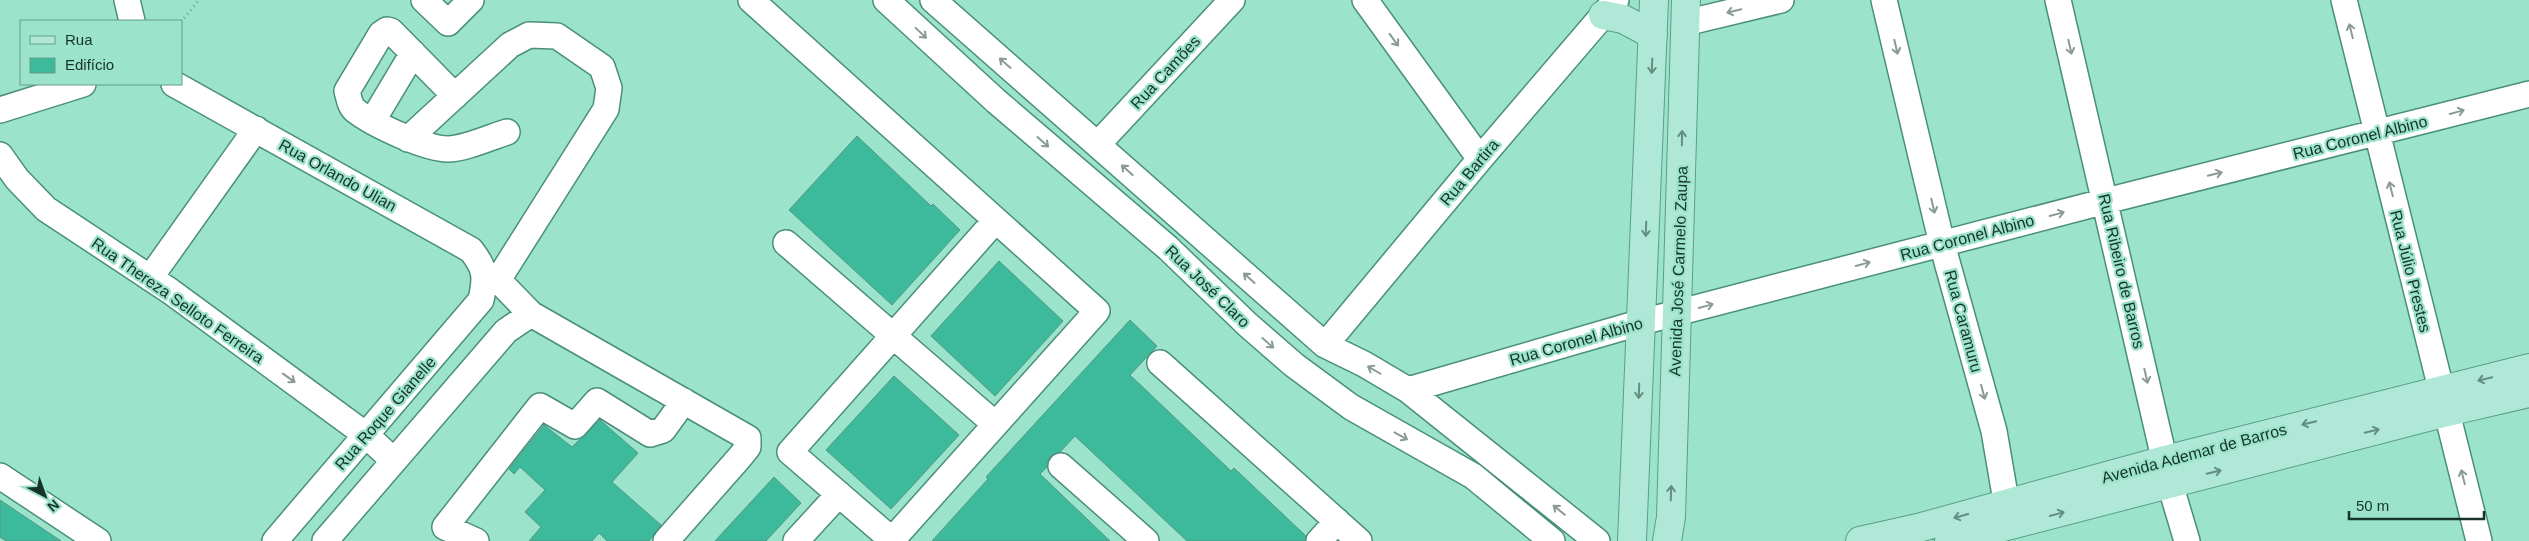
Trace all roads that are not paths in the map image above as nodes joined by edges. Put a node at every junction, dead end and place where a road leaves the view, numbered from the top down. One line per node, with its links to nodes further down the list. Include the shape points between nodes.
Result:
1 (127, 0): 16 (street)
2 (424, 0): 3 (street, via 448,24)
3 (472, 0)
4 (751, 0): 33 (street)
5 (886, 0): 68 (street, Rua José Claro, one-way to 68, via 996,101 1168,248 1294,366 1351,407 1474,476)
6 (933, 0): 29 (street, Rua José Claro, one-way to 6)
7 (1232, 0): 29 (street, Rua Camões)
8 (1365, 0): 31 (street, one-way to 31)
9 (1654, 0): 17 (main road, Avenida José Carmelo Zaupa)
10 (1781, 0): 15 (street, one-way to 15)
11 (1884, 0): 35 (street, Rua Caramuru, one-way to 35)
12 (2058, 0): 32 (street, Rua Ribeiro de Barros, one-way to 32)
13 (2344, 0): 27 (street, Rua Júlio Prestes, one-way to 13)
14 (1610, 7): 17 (main road, via 1623,19); 31 (street, Rua Bartira)
15 (1685, 12): 38 (main road, Avenida José Carmelo Zaupa, one-way to 15)
16 (132, 20)
17 (1653, 35): 40 (main road, Avenida José Carmelo Zaupa, one-way to 40)
18 (413, 53): 22 (street); 24 (street); 24 (street, via 391,31 381,34 347,91 355,111)
19 (80, 85): 23 (street)
20 (176, 85): 25 (street, Rua Orlando Ulian)
21 (2529, 94): 27 (street, Rua Coronel Albino, one-way to 21)
22 (455, 96): 28 (street, Rua Roque Gianelle); 37 (street, Rua Roque Gianelle, via 510,45 529,35 556,36 602,67 609,88 606,109)
23 (0, 110)
24 (373, 120): 28 (street)
25 (256, 129): 36 (street); 37 (street, Rua Orlando Ulian, via 471,250)
26 (507, 132): 28 (street, via 450,149 430,148)
27 (2377, 133): 32 (street, Rua Coronel Albino, one-way to 27); 47 (street, Rua Júlio Prestes, one-way to 27)
28 (408, 139)
29 (1098, 144): 42 (street, Rua José Claro, one-way to 29)
30 (0, 155): 36 (street, Rua Thereza Selloto Ferreira, via 46,210)
31 (1480, 159): 42 (street, Rua Bartira)
32 (2106, 201): 35 (street, Rua Coronel Albino, one-way to 32); 53 (street, Rua Ribeiro de Barros, one-way to 53)
33 (995, 221): 41 (street); 49 (street, via 1097,311)
34 (786, 243): 41 (street)
35 (1942, 244): 38 (street, Rua Coronel Albino, one-way to 35); 56 (street, Rua Caramuru, one-way to 56, via 1994,432)
36 (150, 278): 50 (street, Rua Thereza Selloto Ferreira, one-way to 50)
37 (492, 280): 39 (street); 50 (street, Rua Roque Gianelle, via 481,300)
38 (1678, 313): 40 (street, Rua Coronel Albino); 71 (main road, Avenida José Carmelo Zaupa, one-way to 38)
39 (530, 314): 48 (street); 51 (street, via 506,331)
40 (1642, 322): 45 (street, Rua Coronel Albino); 70 (main road, Avenida José Carmelo Zaupa, one-way to 70)
41 (894, 335): 49 (street); 55 (street, via 790,452)
42 (1325, 345): 45 (street, Rua José Claro, one-way to 42)
43 (1160, 363): 57 (street)
44 (2529, 368): 47 (main road, Avenida Ademar de Barros, one-way to 47)
45 (1408, 390): 69 (street, Rua José Claro, one-way to 45)
46 (2529, 393): 47 (main road, Avenida Ademar de Barros)
47 (2444, 400): 53 (main road, Avenida Ademar de Barros); 75 (street, Rua Júlio Prestes, one-way to 47)
48 (684, 401): 59 (street, via 663,430 650,434 597,401 575,426 540,406 445,527); 63 (street, via 748,438 748,447)
49 (995, 424): 55 (street, via 892,540)
50 (366, 435): 51 (street, Rua Thereza Selloto Ferreira); 61 (street, Rua Roque Gianelle)
51 (394, 461): 62 (street)
52 (1061, 466): 65 (street)
53 (2168, 472): 56 (main road, Avenida Ademar de Barros); 74 (street, Rua Ribeiro de Barros)
54 (0, 476): 60 (street)
55 (839, 494): 64 (street)
56 (2009, 514): 58 (main road, Avenida Ademar de Barros, one-way to 58); 73 (main road, Avenida Ademar de Barros)
57 (1337, 521): 66 (street); 67 (street)
58 (1919, 535): 72 (main road, Avenida Ademar de Barros)
59 (469, 540)
60 (98, 541)
61 (275, 541)
62 (325, 541)
63 (666, 541)
64 (796, 541)
65 (1146, 541)
66 (1319, 541)
67 (1358, 541)
68 (1552, 541)
69 (1597, 541)
70 (1632, 541)
71 (1667, 541)
72 (1860, 541)
73 (1949, 541)
74 (2187, 541)
75 (2479, 541)

